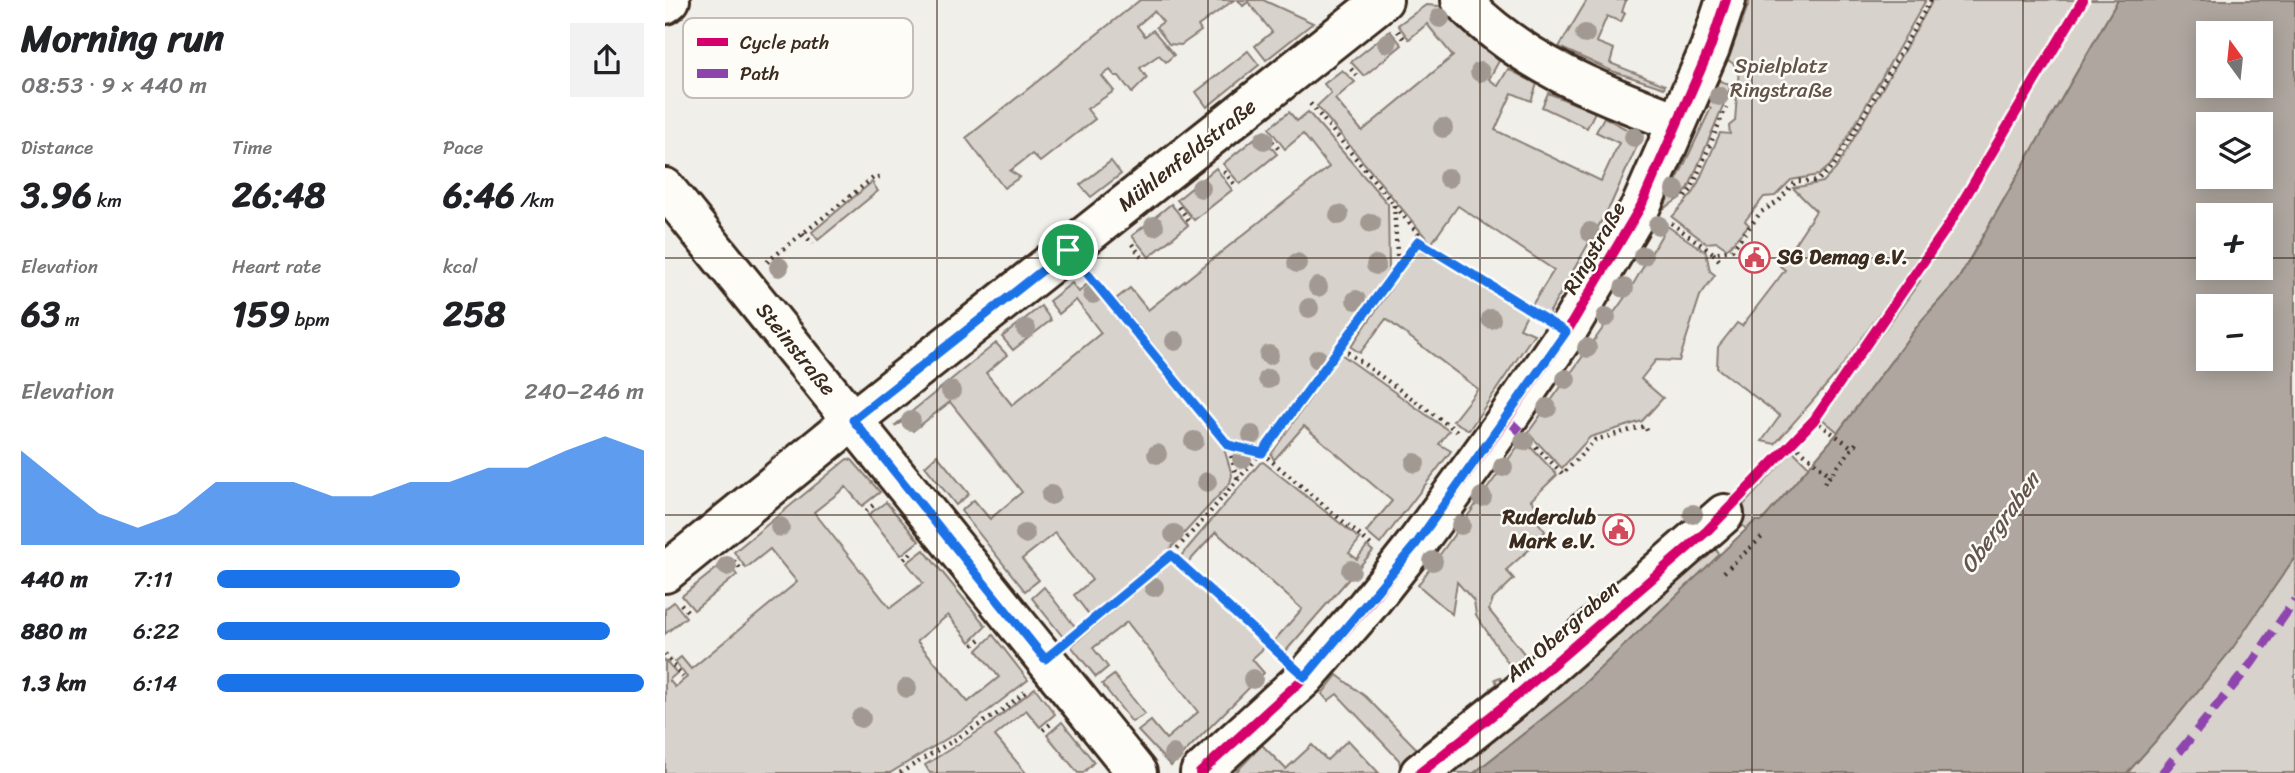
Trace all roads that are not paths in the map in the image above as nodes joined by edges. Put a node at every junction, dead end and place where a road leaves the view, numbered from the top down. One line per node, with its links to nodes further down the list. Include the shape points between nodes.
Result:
1 (670, 0): 5 (street)
2 (1383, 0): 8 (street, Mühlenfeldstraße)
3 (1461, 0): 6 (street, via 1483,23 1551,69)
4 (1726, 0): 6 (street, Ringstraße)
5 (665, 4)
6 (1677, 122): 12 (street, Ringstraße, via 1641,206 1566,332 1484,451 1398,567 1305,677)
7 (665, 188): 8 (street, Steinstraße)
8 (853, 420): 10 (street, Mühlenfeldstraße); 11 (street, Steinstraße)
9 (1724, 514): 13 (street, Am Obergraben, via 1524,690)
10 (665, 573)
11 (1137, 773)
12 (1201, 773)
13 (1420, 773)

